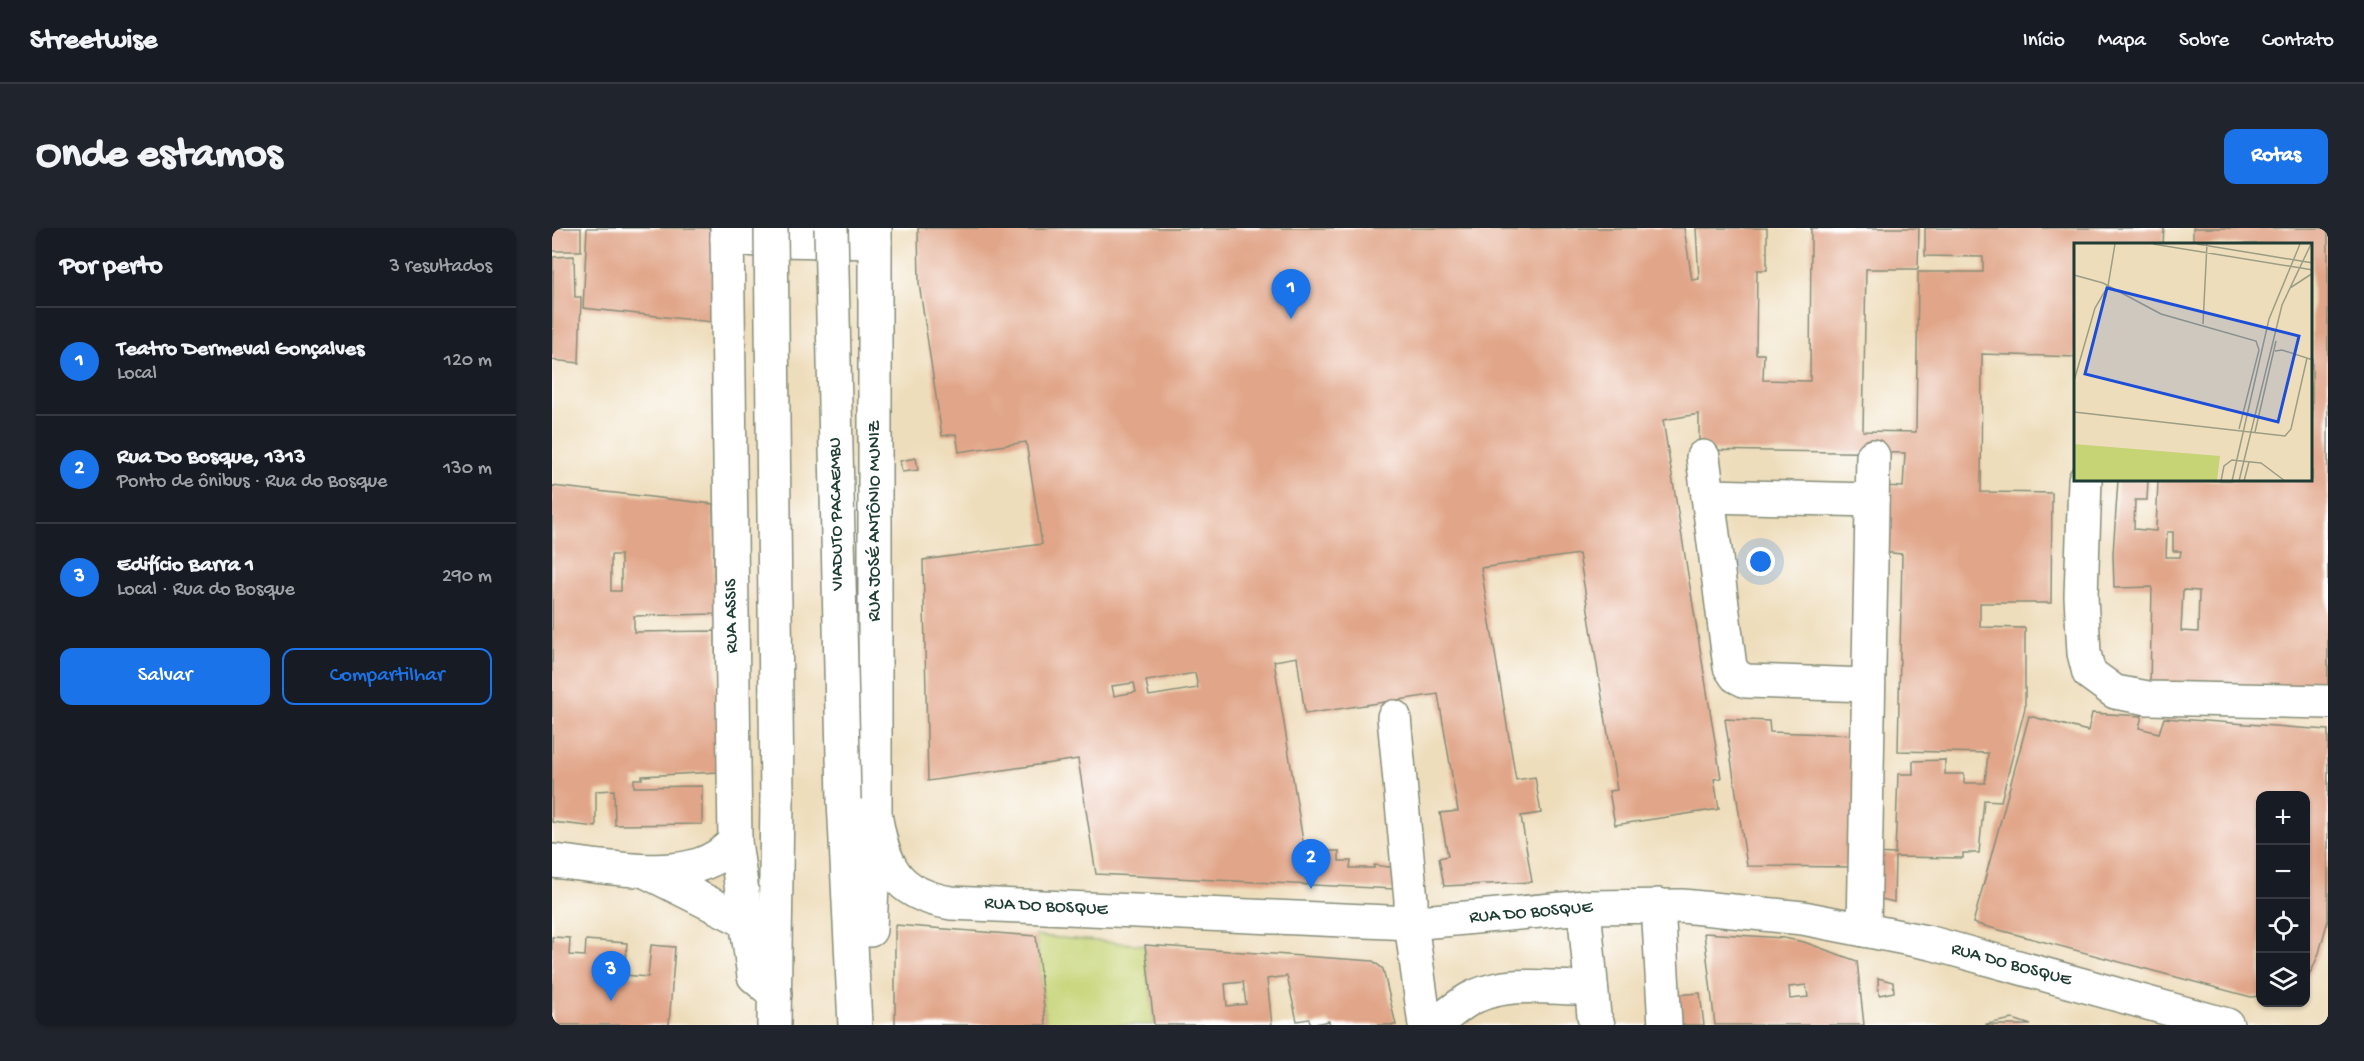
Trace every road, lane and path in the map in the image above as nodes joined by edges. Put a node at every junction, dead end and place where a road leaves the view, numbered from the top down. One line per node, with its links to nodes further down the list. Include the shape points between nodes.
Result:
1 (771, 228): 23 (street, bridge, via 777,799)
2 (831, 228): 24 (street, VIADUTO PACAEMBU, bridge, via 844,800)
3 (727, 234): 4 (street); 14 (street, RUA ASSIS)
4 (875, 235): 13 (street, RUA JOSÉ ANTÔNIO MUNIZ)
5 (1873, 456): 9 (street)
6 (1703, 457): 8 (street)
7 (2085, 482): 11 (street, via 2080,596 2084,652 2090,673 2115,692 2148,698)
8 (1708, 496): 9 (street); 10 (street, via 1730,667 1736,676 1746,681)
9 (1872, 500): 10 (street)
10 (1868, 685): 21 (street)
11 (2328, 702)
12 (1394, 717): 20 (street)
13 (875, 814): 20 (street, RUA DO BOSQUE, via 880,847 888,866 901,882 929,900); 24 (street, via 867,994)
14 (735, 842): 16 (street, via 704,863 672,870); 19 (street, RUA ASSIS)
15 (552, 861): 16 (street)
16 (644, 870): 19 (street)
17 (1658, 905): 18 (street, RUA DO BOSQUE); 21 (street, RUA DO BOSQUE, via 1803,918); 28 (street)
18 (1584, 907): 20 (street, RUA DO BOSQUE); 22 (street)
19 (745, 921): 23 (street, RUA ASSIS, via 754,976)
20 (1411, 923): 25 (street)
21 (1864, 930): 29 (street, RUA DO BOSQUE, via 1931,943)
22 (1591, 988): 26 (street, via 1506,988 1474,996); 27 (street)
23 (775, 1009)
24 (855, 1016)
25 (1425, 1025)
26 (1434, 1025)
27 (1598, 1025)
28 (1665, 1025)
29 (2227, 1025)

